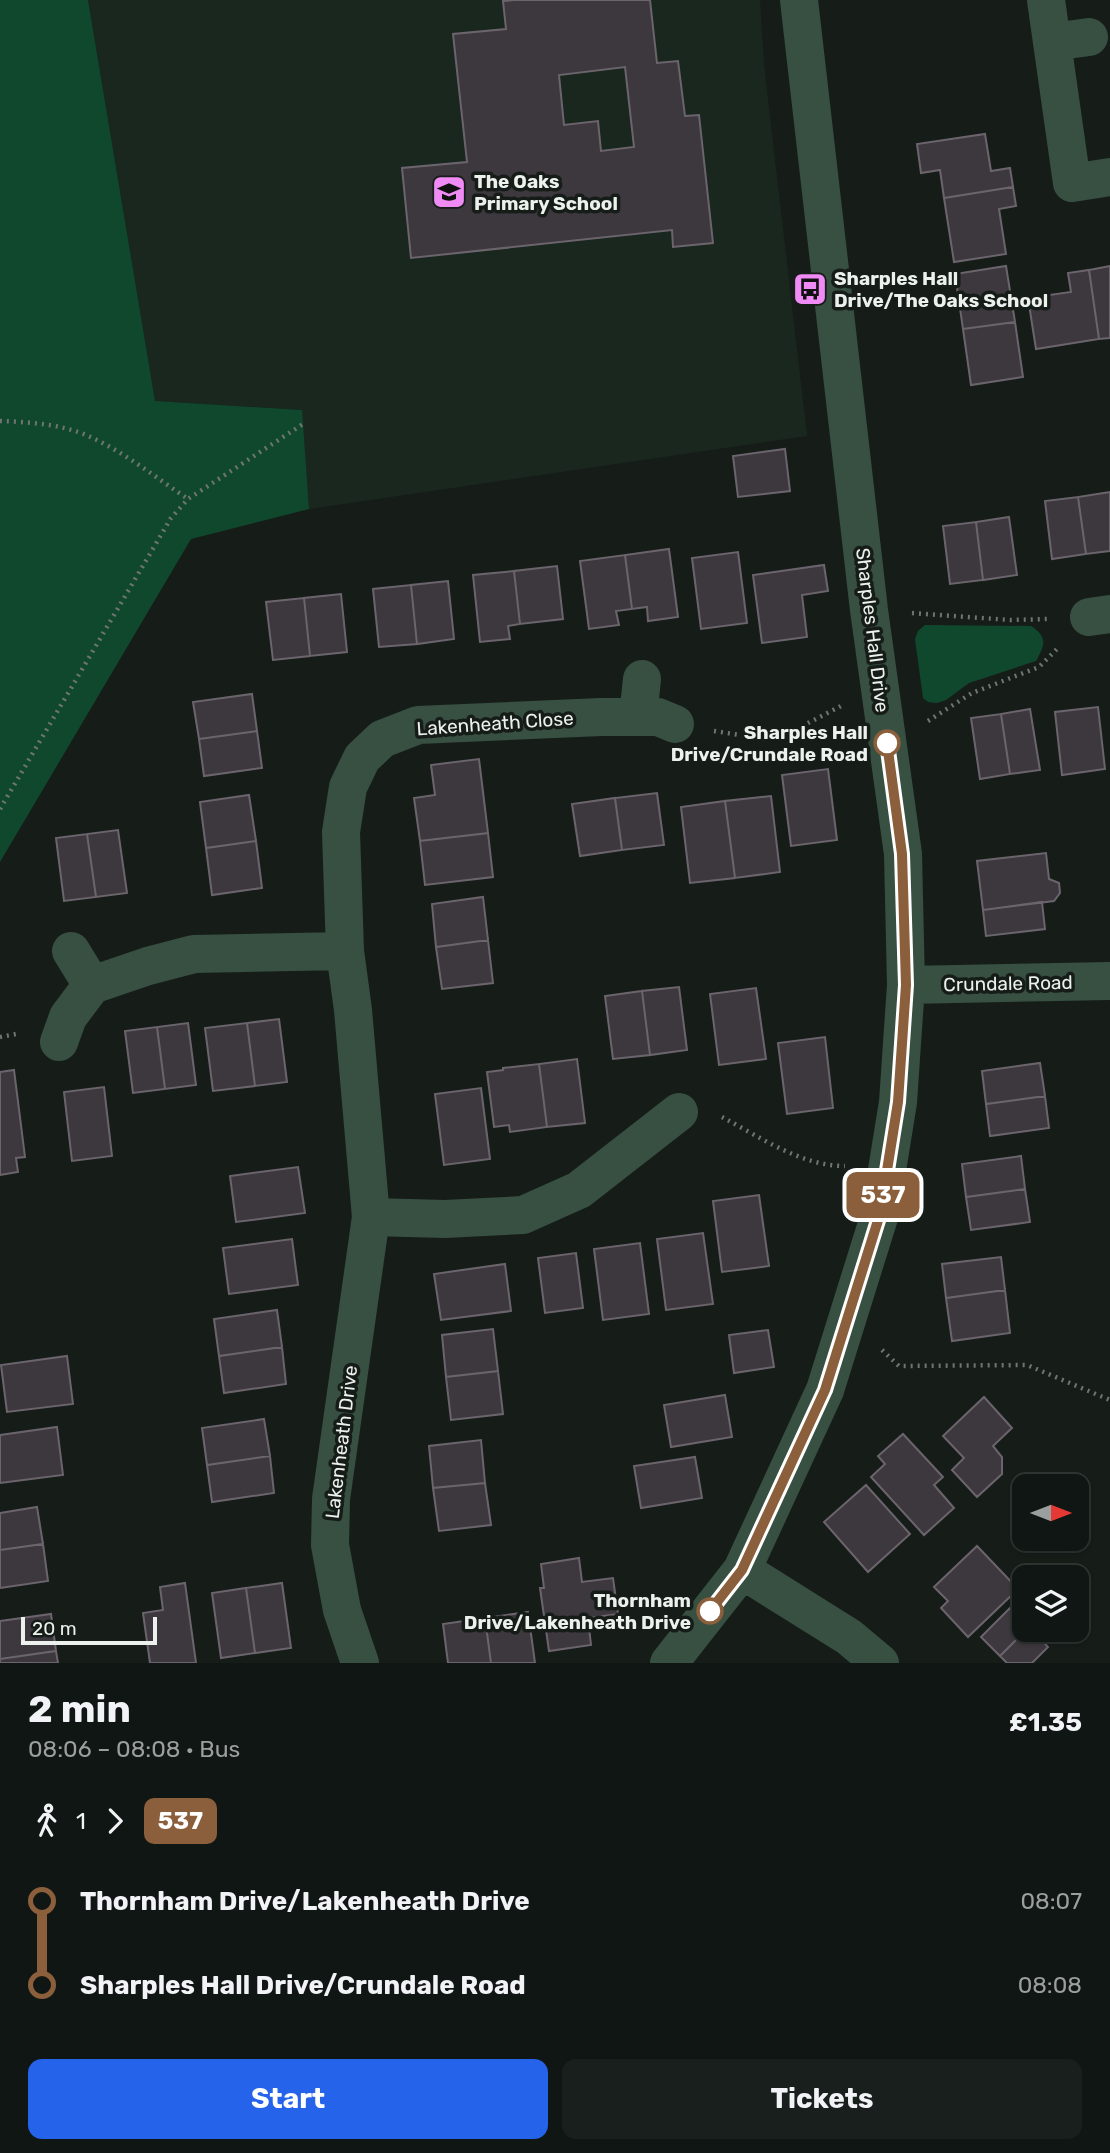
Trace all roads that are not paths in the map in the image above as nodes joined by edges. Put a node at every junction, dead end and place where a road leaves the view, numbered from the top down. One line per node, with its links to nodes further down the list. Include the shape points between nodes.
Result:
1 (799, 0): 14 (street, Sharples Hall Drive, via 869,610 902,854)
2 (1046, 0): 4 (street)
3 (1089, 37): 4 (street)
4 (1052, 42): 5 (street, via 1072,183)
5 (1110, 177)
6 (642, 679): 7 (street)
7 (638, 717): 8 (street, Lakenheath Close, via 658,717); 9 (street, Lakenheath Close, via 418,725 382,739)
8 (676, 724)
9 (362, 758): 11 (street, Lakenheath Drive, via 348,787 341,832)
10 (71, 951): 13 (street)
11 (345, 951): 13 (street, via 194,954); 17 (street, Lakenheath Drive)
12 (1110, 981): 14 (street, Crundale Road)
13 (92, 985): 15 (street, via 68,1017)
14 (906, 985): 18 (street, Sharples Hall Drive, via 898,1102 880,1214 825,1390)
15 (59, 1042)
16 (679, 1112): 17 (street, via 579,1190 523,1215)
17 (371, 1217): 19 (street, Lakenheath Drive, via 331,1499 330,1545 342,1609)
18 (742, 1570): 20 (street, Sharples Hall Drive); 21 (street, via 849,1637)
19 (360, 1663)
20 (669, 1663)
21 (880, 1663)

